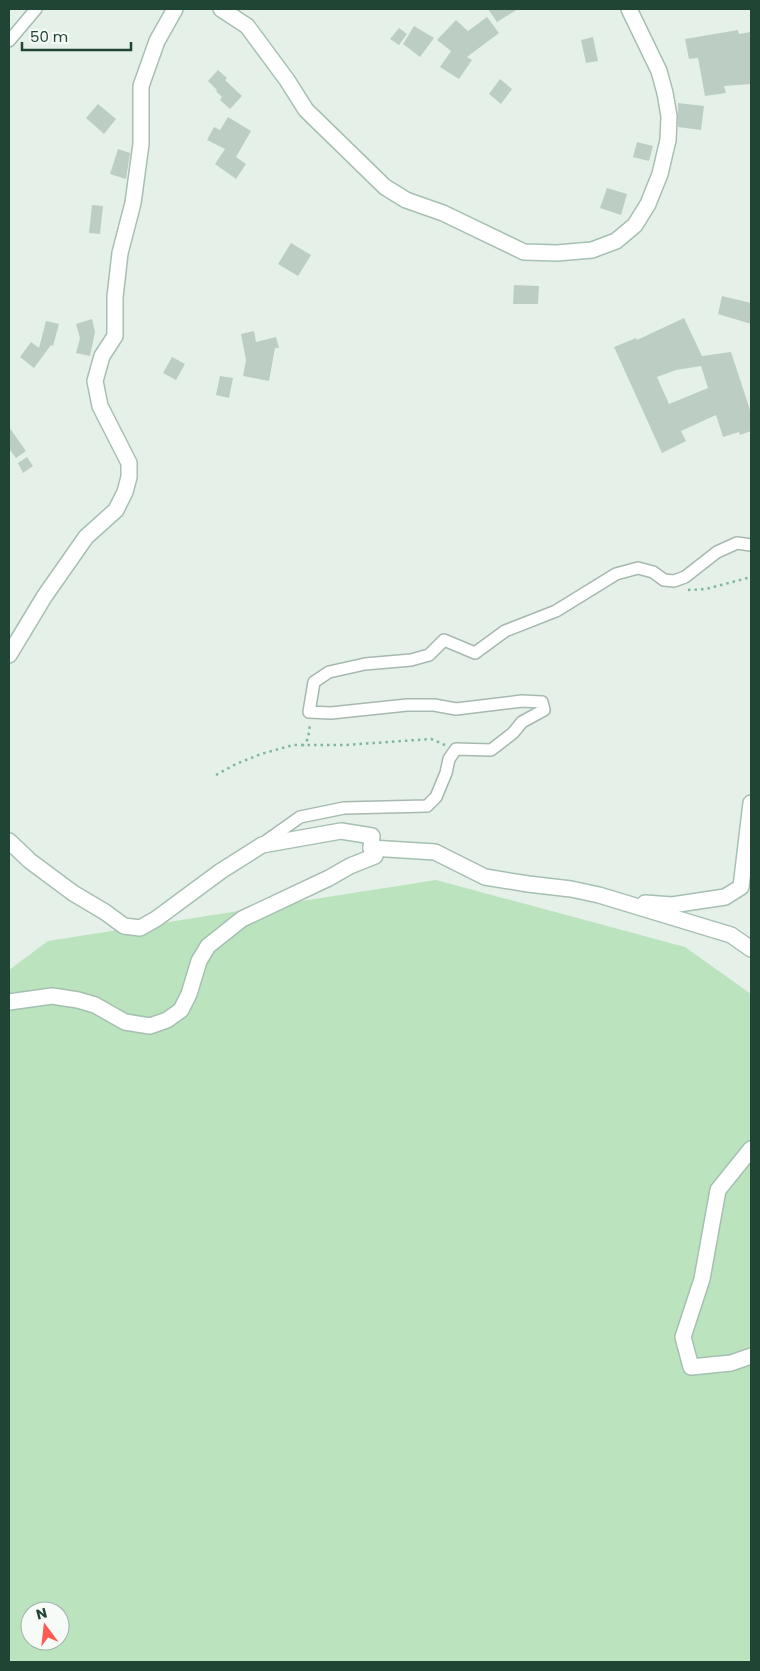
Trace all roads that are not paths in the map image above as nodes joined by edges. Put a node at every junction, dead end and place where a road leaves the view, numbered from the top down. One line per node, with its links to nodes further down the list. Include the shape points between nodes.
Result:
1 (36, 9): 5 (street)
2 (175, 9): 7 (main road, via 157,42 141,86 141,144 133,203 120,253 115,336 102,356 94,381 100,406 130,463 130,477 116,510 86,537)
3 (221, 9): 4 (main road, via 247,26 306,110 385,187 406,200 443,213 524,252 557,254 592,250 616,241 635,225 660,174 668,140 665,92 659,71)
4 (628, 9)
5 (9, 41)
6 (751, 545): 10 (street, via 737,544 717,552 685,577 674,581 638,568 616,574 556,611 505,631 476,653 444,640 429,655 329,672 314,682 309,712 331,713 407,705 456,709 522,702 542,702 544,710 522,722 491,750 456,749 448,759 436,797 427,806 344,808 300,817)
7 (9, 655)
8 (751, 803): 12 (main road, via 741,887 725,897 672,905)
9 (9, 841): 10 (main road, via 73,894 124,926 140,928)
10 (262, 845): 11 (main road, via 341,831 372,836)
11 (371, 848): 12 (main road, via 435,852 485,877 571,889); 14 (main road, via 375,856 242,919 208,946 181,1010 167,1020 150,1026 125,1022 95,1005 52,996)
12 (612, 900): 13 (main road, via 731,935)
13 (751, 949)
14 (9, 1002)
15 (751, 1149): 16 (main road, via 718,1190 702,1279 683,1337 691,1367 732,1363)
16 (751, 1356)

